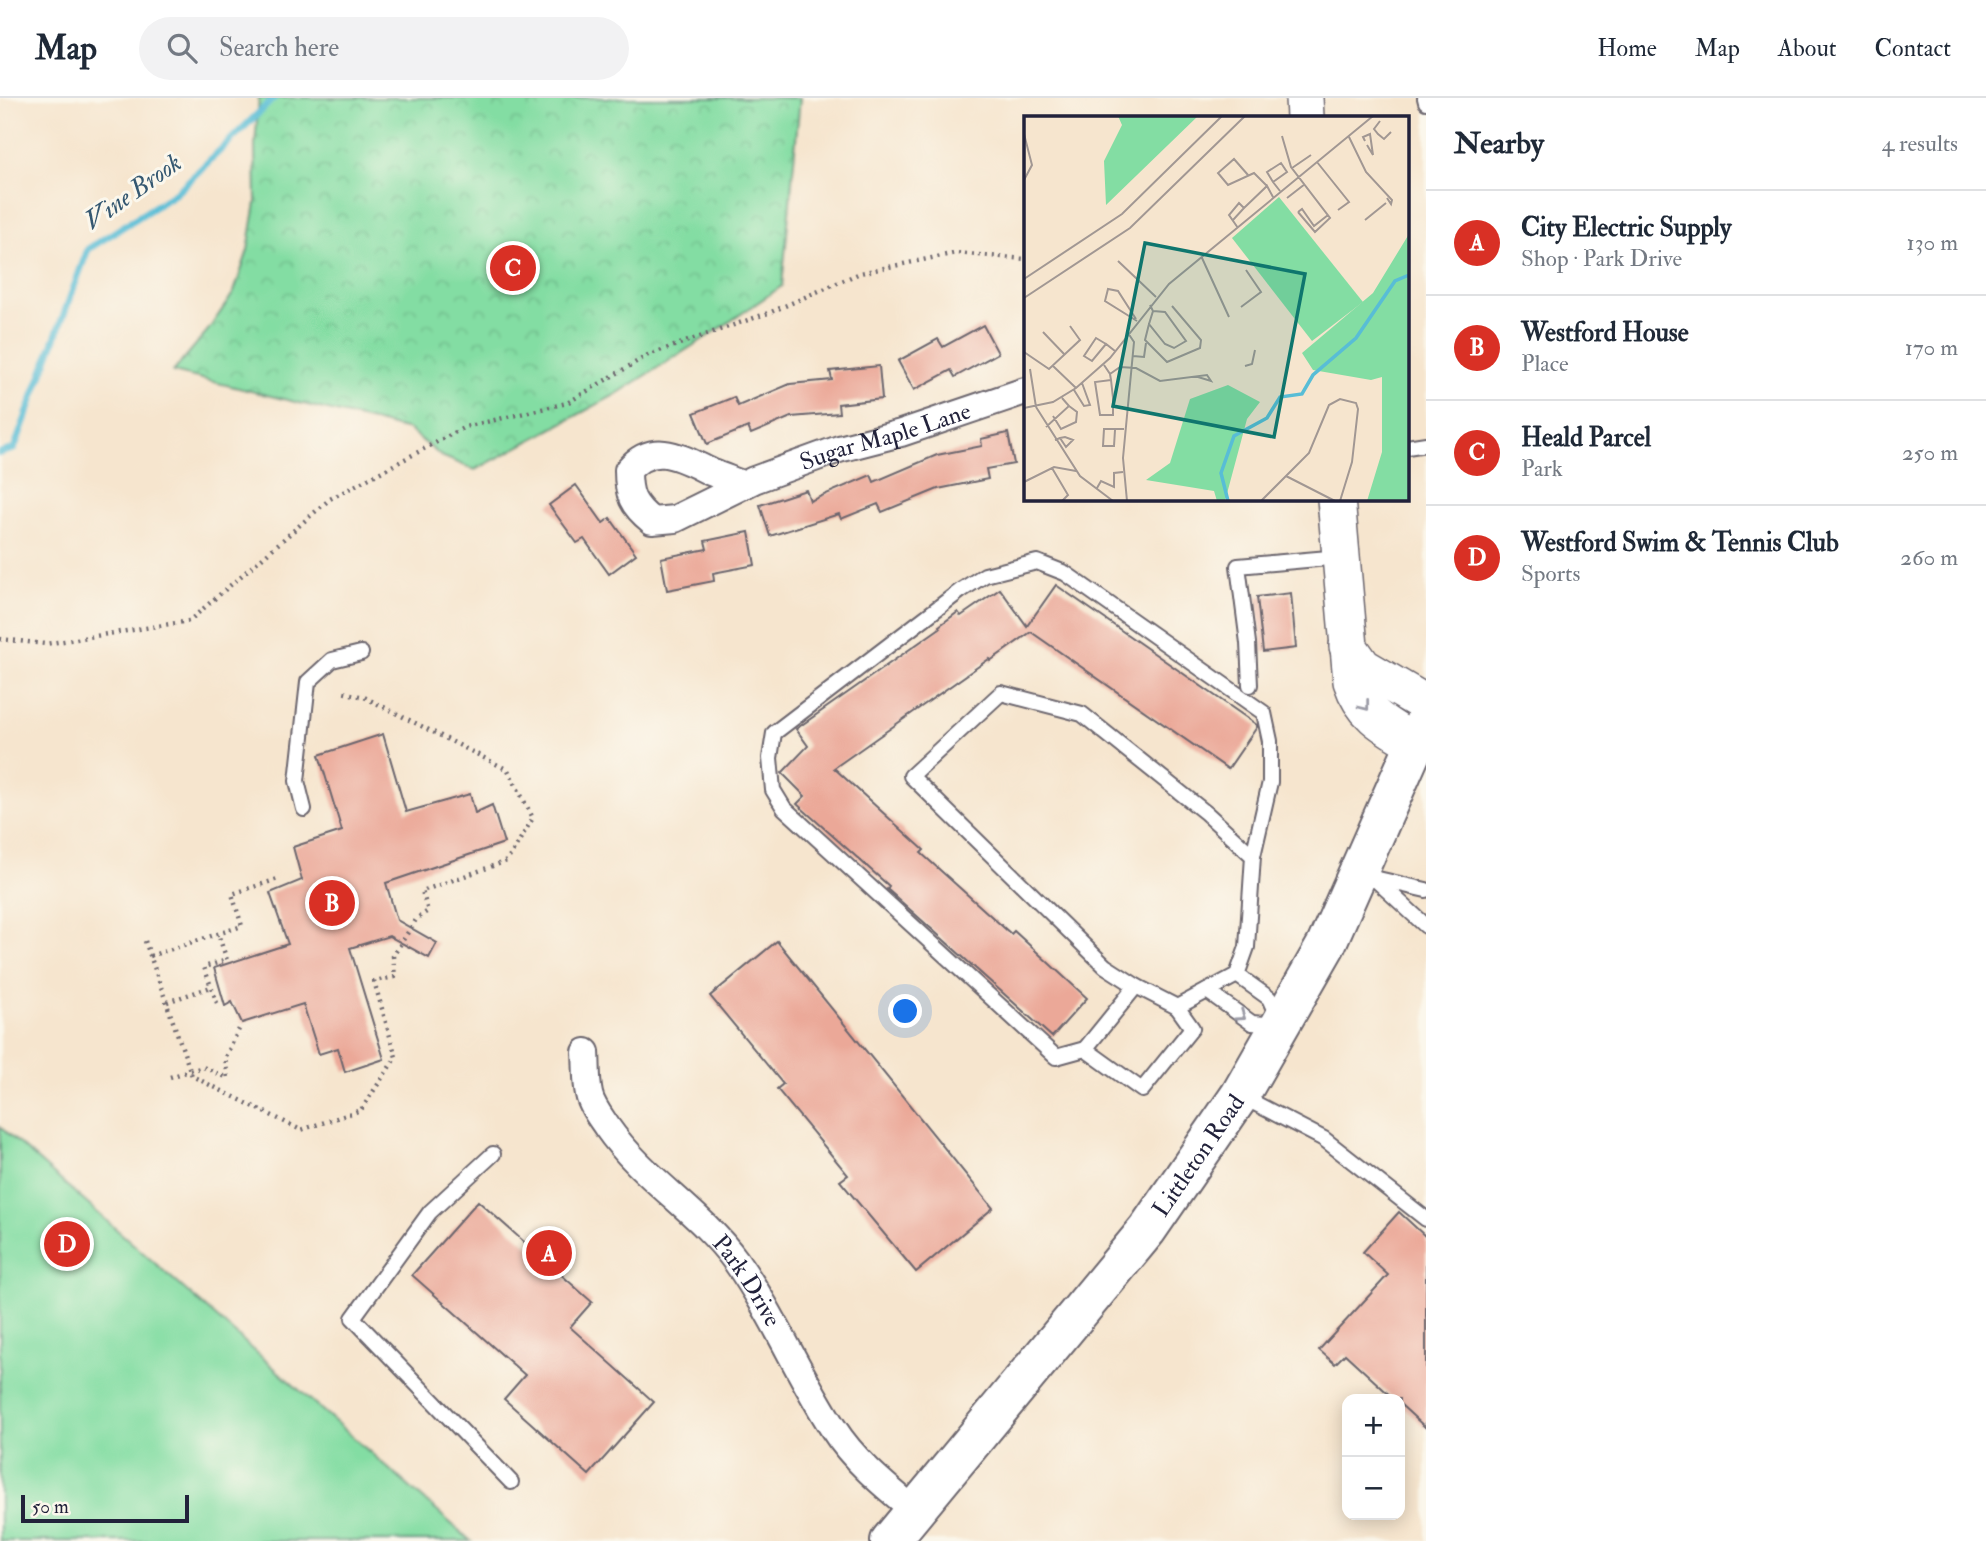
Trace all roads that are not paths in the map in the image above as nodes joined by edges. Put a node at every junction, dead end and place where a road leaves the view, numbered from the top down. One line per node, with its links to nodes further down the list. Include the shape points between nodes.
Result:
1 (1304, 98): 2 (main road)
2 (1305, 116)
3 (1024, 391): 6 (street, Sugar Maple Lane, via 839,449)
4 (1426, 444): 5 (lane)
5 (1408, 447)
6 (744, 485)
7 (1336, 500): 8 (main road)
8 (1341, 556): 9 (main road); 11 (lane, via 1238,566)
9 (1348, 646): 12 (main road, via 1363,667); 13 (main road, one-way to 13, via 1357,696 1371,714)
10 (361, 653): 14 (lane, via 332,660 308,682 297,781)
11 (1250, 685)
12 (1426, 704)
13 (1420, 731): 16 (main road, Littleton Road)
14 (304, 809)
15 (1253, 856): 19 (lane, via 1247,947); 20 (lane, via 1082,714 1001,692 911,776 1105,966); 24 (lane, via 1270,782 1270,741 1264,713 1065,573 1037,562 985,575 774,733 770,758 773,790 784,808 1056,1057)
16 (1369, 872): 17 (lane); 18 (lane); 23 (main road, Littleton Road)
17 (1426, 890)
18 (1426, 926)
19 (1237, 975): 21 (lane); 23 (lane, via 1269,998)
20 (1136, 986): 22 (lane); 24 (lane)
21 (1207, 991): 22 (lane); 23 (lane, one-way to 23, via 1252,1023)
22 (1177, 1007): 24 (lane, via 1192,1028 1142,1090)
23 (1281, 1026): 26 (main road, Littleton Road)
24 (1085, 1049)
25 (586, 1052): 30 (street, Park Drive, via 589,1097 606,1126 629,1156 730,1253 834,1429 867,1469)
26 (1240, 1095): 28 (lane, via 1324,1139); 30 (main road, Littleton Road, via 1147,1230)
27 (494, 1154): 29 (lane, via 430,1212 353,1318)
28 (1426, 1219)
29 (511, 1482)
30 (915, 1511): 31 (main road, Littleton Road)
31 (890, 1541)

